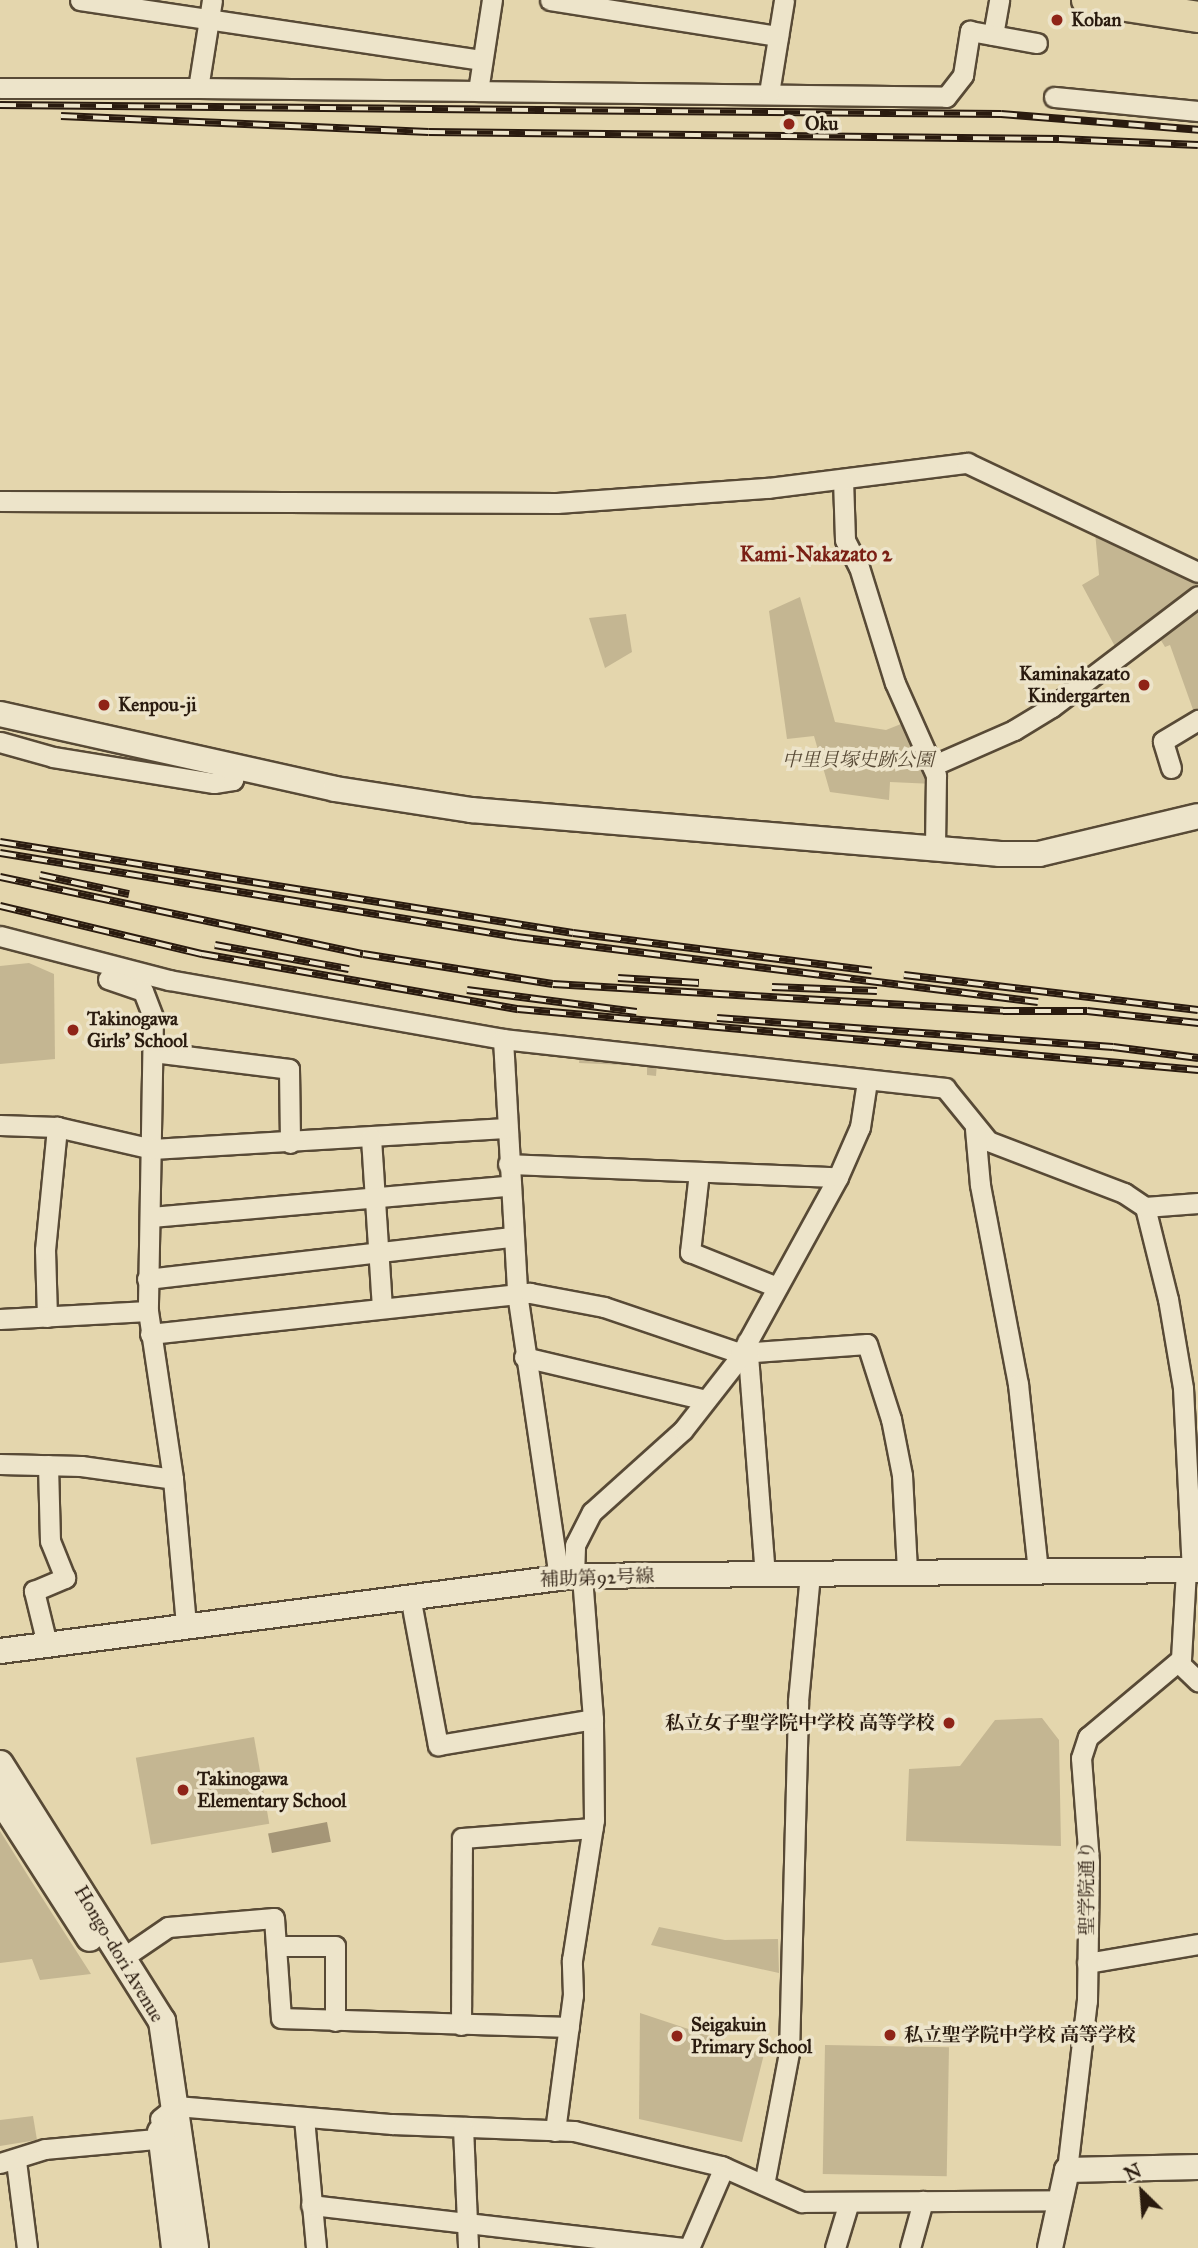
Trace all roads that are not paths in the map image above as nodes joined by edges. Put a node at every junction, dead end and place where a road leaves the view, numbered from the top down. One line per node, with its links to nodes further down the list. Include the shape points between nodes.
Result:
1 (80, 0): 9 (street)
2 (212, 0): 9 (street)
3 (492, 0): 13 (street)
4 (550, 0): 11 (street)
5 (784, 0): 11 (street)
6 (999, 0): 10 (street)
7 (1087, 0): 8 (main road)
8 (1198, 17)
9 (209, 20): 13 (street); 15 (street)
10 (993, 35): 12 (street); 17 (street, via 970,31 963,75 946,97)
11 (778, 36): 17 (street)
12 (1037, 43)
13 (481, 60): 16 (street)
14 (0, 88): 15 (street)
15 (198, 89): 16 (street)
16 (478, 91): 17 (street)
17 (769, 93)
18 (1054, 97): 19 (street)
19 (1198, 111)
20 (843, 479): 21 (street, via 557,503); 22 (street, via 967,463); 27 (street, via 845,540 859,567 895,683)
21 (0, 501)
22 (1198, 572)
23 (1198, 596): 27 (street, via 1052,707 1014,730)
24 (0, 714): 28 (street)
25 (1198, 720): 29 (street, via 1163,741)
26 (0, 742): 28 (street, via 53,757 214,783 233,780)
27 (932, 766): 31 (street, via 939,790)
28 (236, 768): 31 (street, via 398,801 471,810)
29 (1171, 768)
30 (1198, 816): 31 (street, via 1039,854)
31 (935, 847)
32 (0, 936): 33 (street)
33 (44, 950): 34 (street, via 169,980); 35 (street, via 66,969 143,991 152,1006)
34 (503, 1039): 36 (street); 39 (street)
35 (153, 1052): 42 (street, via 289,1069); 43 (street)
36 (867, 1080): 40 (street, via 945,1088); 46 (street, via 860,1127)
37 (0, 1125): 38 (street)
38 (57, 1127): 43 (street); 59 (street, via 46,1250)
39 (506, 1128): 41 (street); 44 (street)
40 (975, 1129): 50 (street, via 988,1141 1124,1193); 69 (street, via 979,1185 1018,1384)
41 (371, 1138): 42 (street); 48 (street)
42 (290, 1143): 43 (street)
43 (152, 1149): 51 (street)
44 (508, 1164): 45 (street); 47 (street)
45 (699, 1172): 46 (street); 55 (street, via 690,1252)
46 (838, 1177): 55 (street)
47 (508, 1186): 48 (street); 52 (street)
48 (373, 1196): 51 (street); 53 (street)
49 (1198, 1203): 50 (street)
50 (1145, 1207): 68 (street, via 1168,1299 1183,1388)
51 (151, 1217): 54 (street)
52 (512, 1237): 53 (street); 56 (street)
53 (377, 1252): 54 (street); 57 (street)
54 (148, 1279): 58 (street)
55 (778, 1287): 62 (street)
56 (517, 1293): 57 (street); 62 (street, via 604,1307); 63 (street)
57 (382, 1306): 61 (street)
58 (148, 1311): 59 (street); 61 (street)
59 (47, 1317): 60 (street)
60 (0, 1320)
61 (150, 1334): 67 (street)
62 (746, 1350): 64 (street); 70 (street, via 867,1344 891,1419 902,1475); 72 (street)
63 (524, 1357): 64 (street); 73 (street)
64 (706, 1400): 73 (street, via 684,1430 592,1512 575,1545)
65 (0, 1464): 66 (street)
66 (48, 1465): 67 (street); 76 (street, via 50,1541 65,1578 34,1591)
67 (173, 1479): 75 (street)
68 (1192, 1570): 69 (street, 補助第92号線); 78 (street)
69 (1038, 1571): 70 (street, 補助第92号線)
70 (908, 1572): 71 (street, 補助第92号線)
71 (810, 1573): 72 (street, 補助第92号線); 99 (street, via 798,1701 789,2053)
72 (765, 1574): 73 (street, 補助第92号線)
73 (571, 1577): 74 (street, 補助第92号線); 80 (street)
74 (410, 1596): 75 (street, 補助第92号線); 80 (street, via 438,1745)
75 (186, 1626): 76 (street, 補助第92号線)
76 (47, 1644): 77 (street, 補助第92号線)
77 (0, 1651)
78 (1178, 1662): 79 (street); 87 (street, 聖学院通り, via 1088,1737 1081,1758 1089,1862)
79 (1198, 1681)
80 (593, 1720): 83 (street)
81 (0, 1764): 86 (main road, Hongo-dori Avenue)
82 (0, 1798): 92 (main road, Hongo-dori Avenue, via 137,2013)
83 (593, 1828): 89 (street, via 462,1838); 90 (street, via 572,1959)
84 (1198, 1944): 87 (street)
85 (277, 1946): 86 (street, via 274,1918 168,1927); 88 (street, via 281,2018); 88 (street, via 335,1946)
86 (124, 1957): 92 (main road, Hongo-dori Avenue, via 162,2021)
87 (1087, 1963): 98 (street, 聖学院通り)
88 (335, 2021): 89 (street)
89 (461, 2025): 90 (street)
90 (569, 2027): 94 (street)
91 (304, 2118): 92 (street); 93 (street); 103 (street)
92 (170, 2125): 95 (street, via 45,2149); 106 (main road, Hongo-dori Avenue); 107 (main road, Hongo-dori Avenue)
93 (463, 2127): 94 (street); 104 (street)
94 (555, 2131): 96 (street)
95 (8, 2162): 105 (street)
96 (724, 2167): 99 (street); 110 (street)
97 (1198, 2167): 98 (street)
98 (1067, 2170): 100 (street, 聖学院通り)
99 (764, 2185): 102 (street, via 802,2202)
100 (1061, 2200): 101 (street); 113 (street, 聖学院通り)
101 (923, 2201): 102 (street); 112 (street)
102 (849, 2202): 111 (street)
103 (312, 2205): 104 (street); 108 (street)
104 (467, 2222): 109 (street); 110 (street)
105 (27, 2248)
106 (175, 2248)
107 (195, 2248)
108 (316, 2248)
109 (468, 2248)
110 (687, 2248)
111 (835, 2248)
112 (910, 2248)
113 (1050, 2248)

